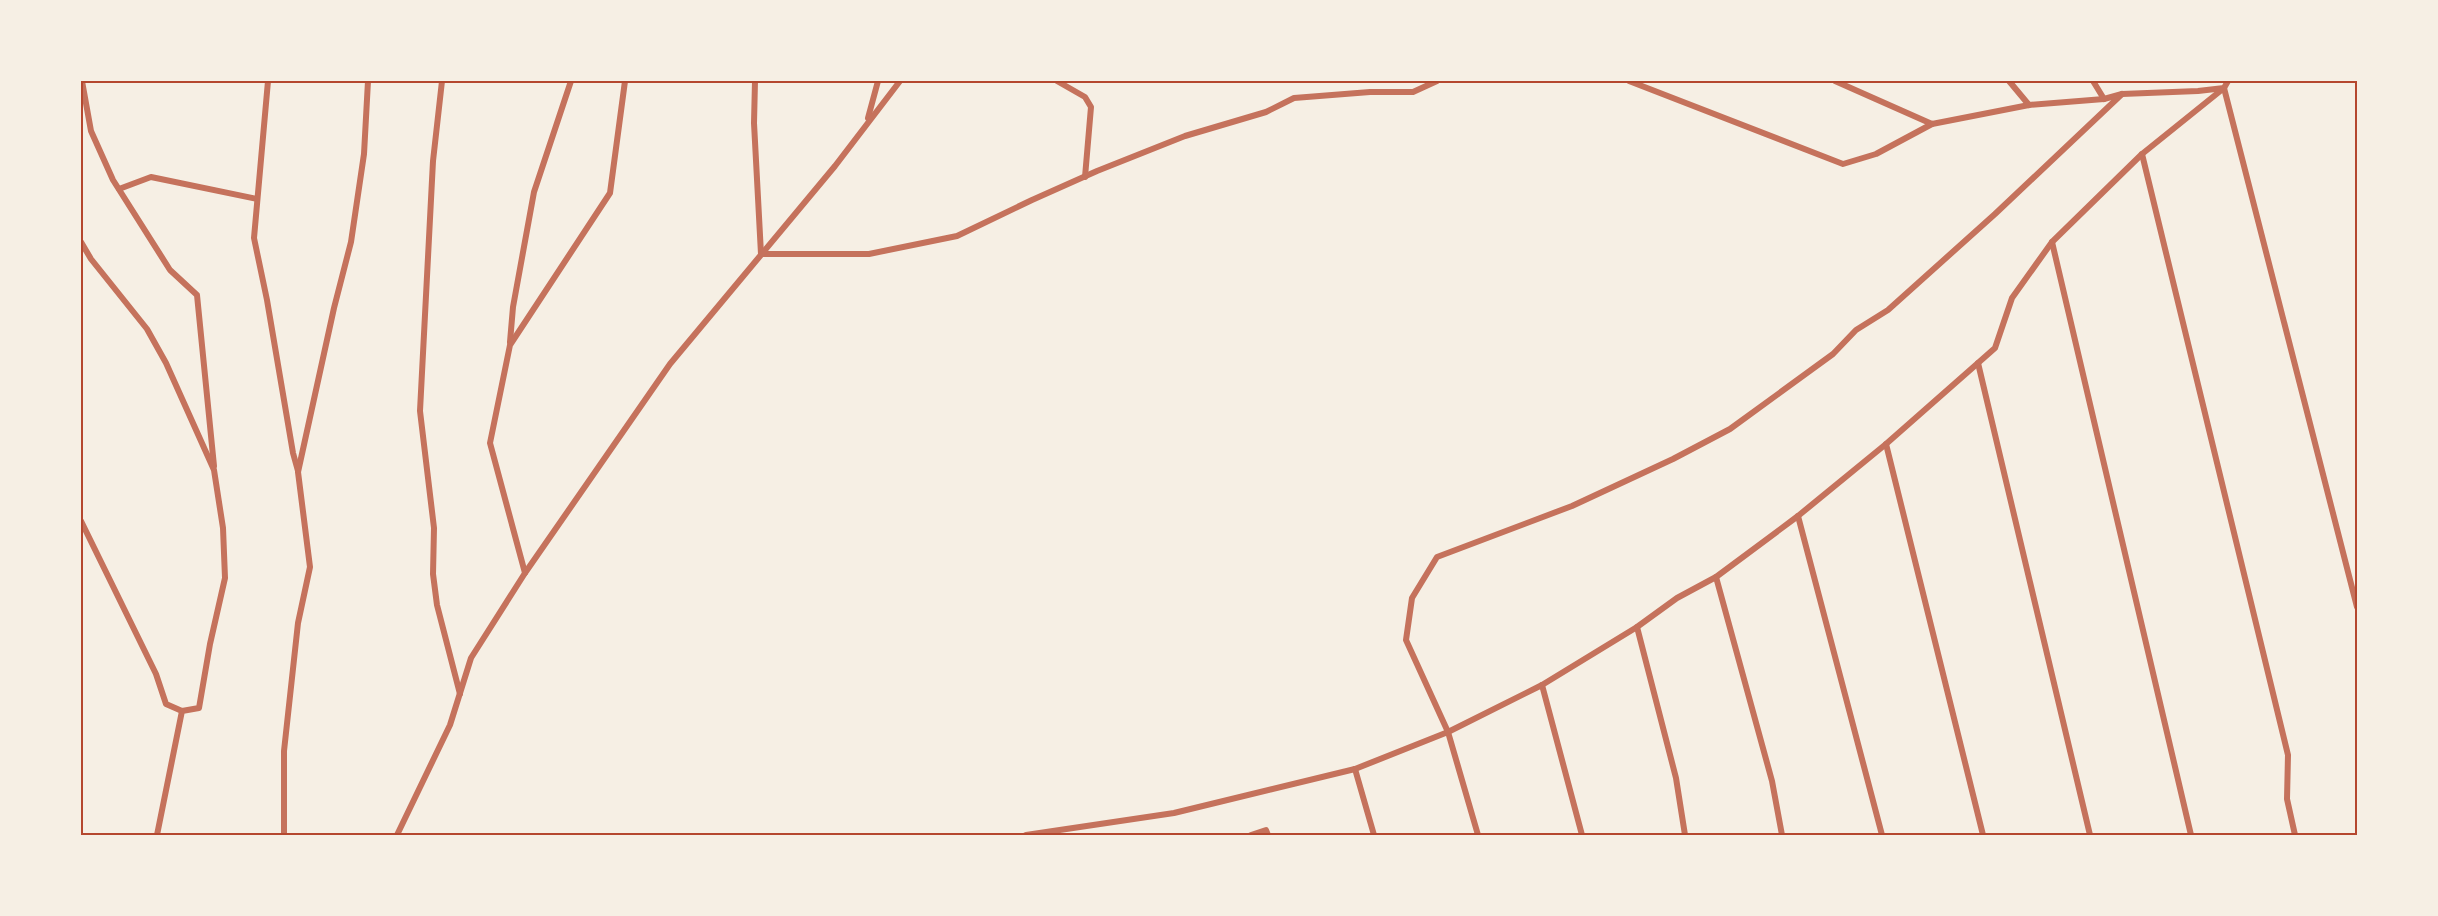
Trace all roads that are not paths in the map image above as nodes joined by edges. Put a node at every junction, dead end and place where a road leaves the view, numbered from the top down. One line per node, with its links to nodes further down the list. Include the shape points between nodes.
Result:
1 (82, 81): 25 (street, via 91,131)
2 (268, 81): 26 (street)
3 (368, 81): 34 (street, via 364,154 351,242)
4 (442, 81): 42 (street, via 420,411 434,528 437,605)
5 (571, 81): 30 (street, via 534,192)
6 (625, 81): 30 (street, via 610,193)
7 (755, 81): 29 (street)
8 (878, 81): 21 (street)
9 (900, 81): 21 (street)
10 (1057, 81): 24 (street, via 1085,97 1091,107)
11 (1437, 81): 24 (street, via 1413,92 1294,98 1266,112 1185,136)
12 (1629, 81): 22 (street, via 1843,164 1876,154)
13 (1835, 81): 22 (street)
14 (2008, 81): 20 (street)
15 (2093, 81): 19 (street)
16 (2228, 81): 17 (street)
17 (2224, 88): 18 (street); 23 (street); 39 (street)
18 (2122, 94): 19 (street); 44 (street, via 1888,310 1856,330 1833,354 1730,429 1572,506 1437,557 1412,598 1406,640)
19 (2104, 99): 20 (street)
20 (2029, 105): 22 (street)
21 (867, 123): 29 (street)
22 (1932, 124)
23 (2142, 154): 28 (street); 61 (street, via 2289,755 2287,799)
24 (1084, 177): 29 (street, via 957,236 869,254)
25 (119, 189): 26 (street, via 151,177); 33 (street, via 170,270 197,295)
26 (257, 199): 34 (street, via 254,238)
27 (81, 242): 33 (street, via 147,329)
28 (2052, 242): 31 (street, via 2012,298 1995,348); 60 (street)
29 (761, 254): 37 (street, via 670,364)
30 (510, 345): 37 (street, via 490,443)
31 (1978, 363): 32 (street); 59 (street)
32 (1886, 444): 35 (street); 58 (street)
33 (214, 470): 43 (street, via 223,528 225,578 199,708)
34 (298, 471): 47 (street, via 310,567 298,623 284,751)
35 (1798, 516): 38 (street); 57 (street)
36 (81, 521): 43 (street, via 156,674 166,704)
37 (525, 573): 42 (street, via 471,658)
38 (1716, 577): 40 (street, via 1677,598); 56 (street, via 1772,781)
39 (2357, 607)
40 (1637, 627): 41 (street); 55 (street, via 1676,778)
41 (1542, 684): 44 (street); 54 (street)
42 (460, 694): 48 (street, via 450,725)
43 (182, 711): 46 (street)
44 (1448, 732): 45 (street); 53 (street)
45 (1354, 769): 49 (street, via 1174,813); 52 (street)
46 (157, 835)
47 (284, 835)
48 (397, 835)
49 (1026, 835)
50 (1251, 835): 51 (street, via 1266,830)
51 (1268, 835)
52 (1374, 835)
53 (1478, 835)
54 (1582, 835)
55 (1685, 835)
56 (1782, 835)
57 (1882, 835)
58 (1983, 835)
59 (2090, 835)
60 (2190, 835)
61 (2295, 835)

